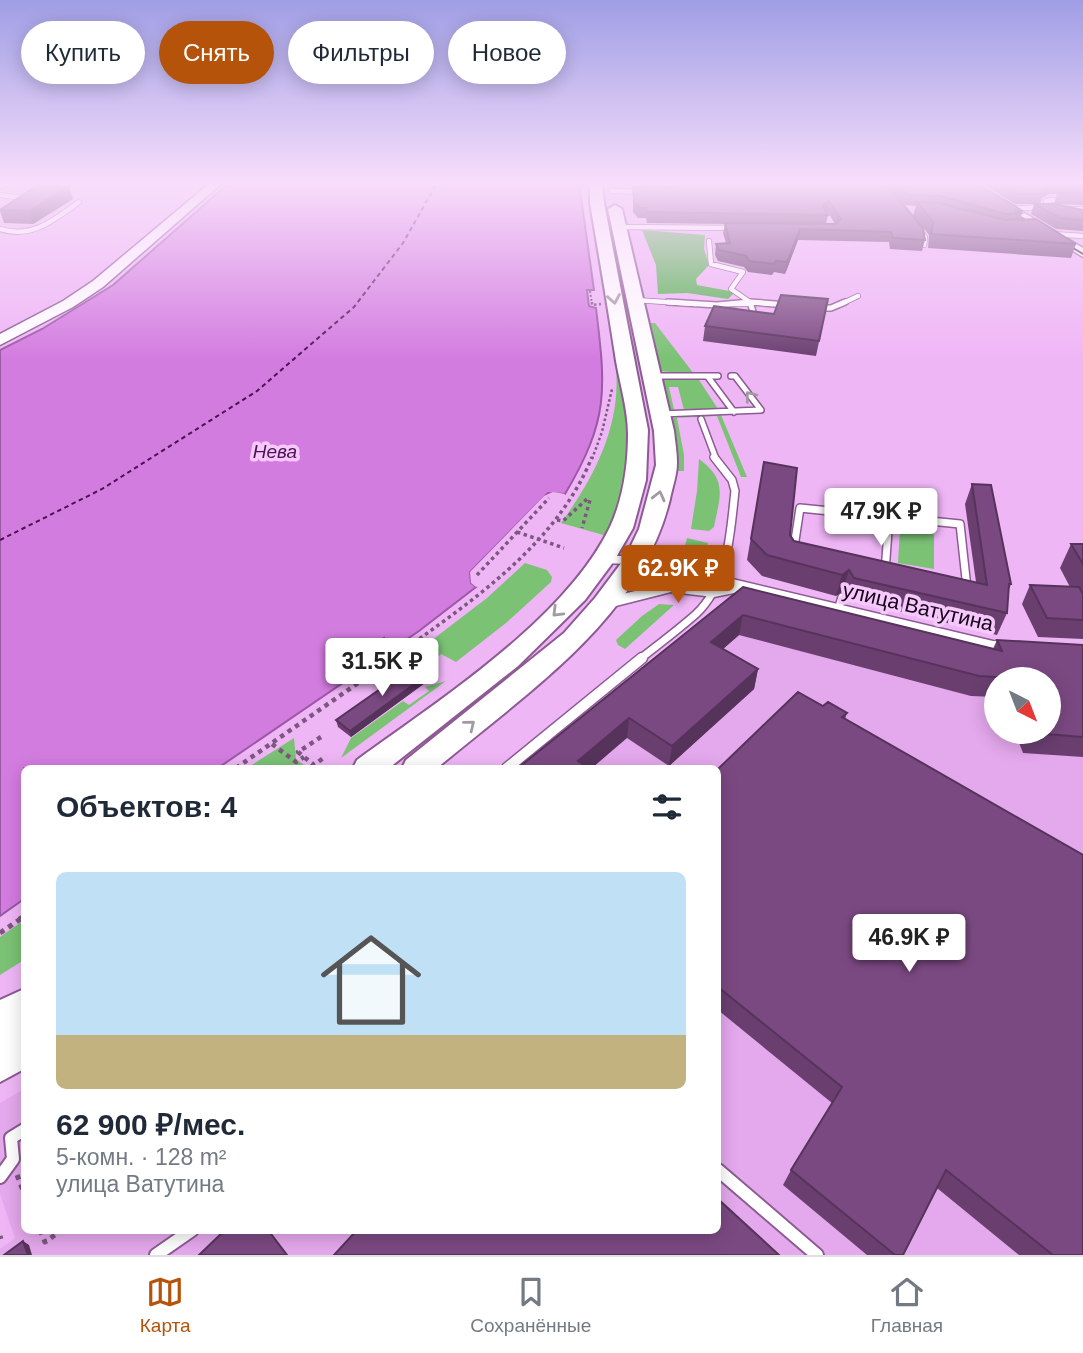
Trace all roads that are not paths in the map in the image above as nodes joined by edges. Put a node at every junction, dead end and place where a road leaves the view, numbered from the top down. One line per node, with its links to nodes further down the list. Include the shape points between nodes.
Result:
1 (709, 241): 12 (lane, via 711,264 743,272 732,289)
2 (130, 242): 18 (main road, via 81,282)
3 (149, 242): 19 (main road, via 99,284)
4 (604, 242): 28 (main road, one-way to 28, via 638,430 639,463 620,530)
5 (623, 242): 11 (main road)
6 (924, 242): 8 (lane)
7 (1064, 242): 9 (main road)
8 (924, 245)
9 (1083, 253)
10 (858, 296): 15 (lane, via 831,308)
11 (635, 300): 13 (lane); 20 (main road)
12 (750, 302): 13 (lane); 14 (lane); 16 (lane, via 754,315)
13 (717, 305): 17 (lane, via 730,314)
14 (799, 306)
15 (810, 307)
16 (742, 314)
17 (720, 317)
18 (0, 328)
19 (0, 340)
20 (652, 376): 21 (lane); 25 (main road)
21 (708, 376): 22 (lane); 24 (lane)
22 (718, 376)
23 (731, 376): 24 (lane, one-way to 23, via 761,410)
24 (734, 412): 25 (lane)
25 (661, 414): 29 (main road, one-way to 25, via 651,529 667,465)
26 (701, 419): 31 (lane, via 712,454 733,481 735,491 724,570)
27 (889, 517): 30 (lane); 30 (lane, via 800,508 794,547 804,560); 30 (lane, via 960,524 968,597)
28 (602, 560): 29 (street, улица Ватутина); 34 (main road, one-way to 34, via 539,630)
29 (636, 560): 31 (street, улица Ватутина); 32 (main road)
30 (885, 578)
31 (717, 587): 32 (street, улица Ватутина, via 671,587); 33 (street, улица Ватутина, via 745,587 840,604 993,647); 36 (lane, via 664,641)
32 (604, 604): 35 (main road, one-way to 32, via 573,639)
33 (1031, 649)
34 (372, 765)
35 (421, 765)
36 (511, 765)
37 (21, 1009): 38 (main road)
38 (0, 1022)
39 (21, 1049): 40 (main road)
40 (0, 1062)
41 (21, 1132): 43 (lane, via 11,1138 16,1151)
42 (721, 1173): 46 (lane)
43 (0, 1177)
44 (186, 1234): 45 (lane)
45 (156, 1255)
46 (817, 1255)

